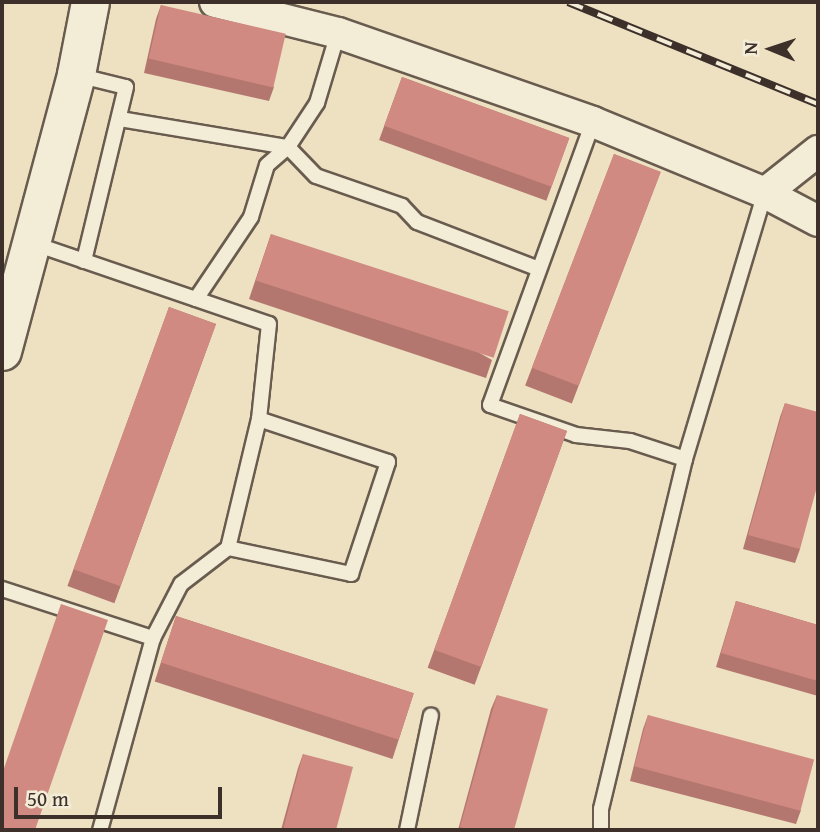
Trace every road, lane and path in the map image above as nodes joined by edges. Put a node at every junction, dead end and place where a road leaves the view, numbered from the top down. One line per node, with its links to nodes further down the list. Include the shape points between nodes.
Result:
1 (90, 2): 4 (street)
2 (215, 2): 3 (street)
3 (338, 33): 6 (street); 7 (lane, via 317,103)
4 (76, 74): 5 (lane, via 126,87); 11 (street)
5 (120, 119): 7 (lane); 12 (lane)
6 (593, 121): 9 (street); 13 (lane)
7 (288, 147): 13 (lane, via 316,176 402,206 417,222); 14 (lane, via 267,165 251,218)
8 (818, 151): 9 (street)
9 (765, 193): 10 (street); 17 (lane)
10 (818, 221)
11 (31, 243): 12 (lane); 15 (street)
12 (84, 261): 14 (lane)
13 (536, 268): 17 (lane, via 490,405 576,435 630,441)
14 (196, 299): 16 (lane, via 269,324)
15 (2, 351)
16 (259, 419): 18 (lane); 18 (lane, via 388,462 351,573)
17 (685, 459): 24 (lane, via 601,809)
18 (228, 548): 20 (lane, via 181,584)
19 (2, 589): 20 (lane)
20 (153, 638): 22 (lane)
21 (431, 715): 23 (lane)
22 (100, 830)
23 (407, 830)
24 (601, 830)

